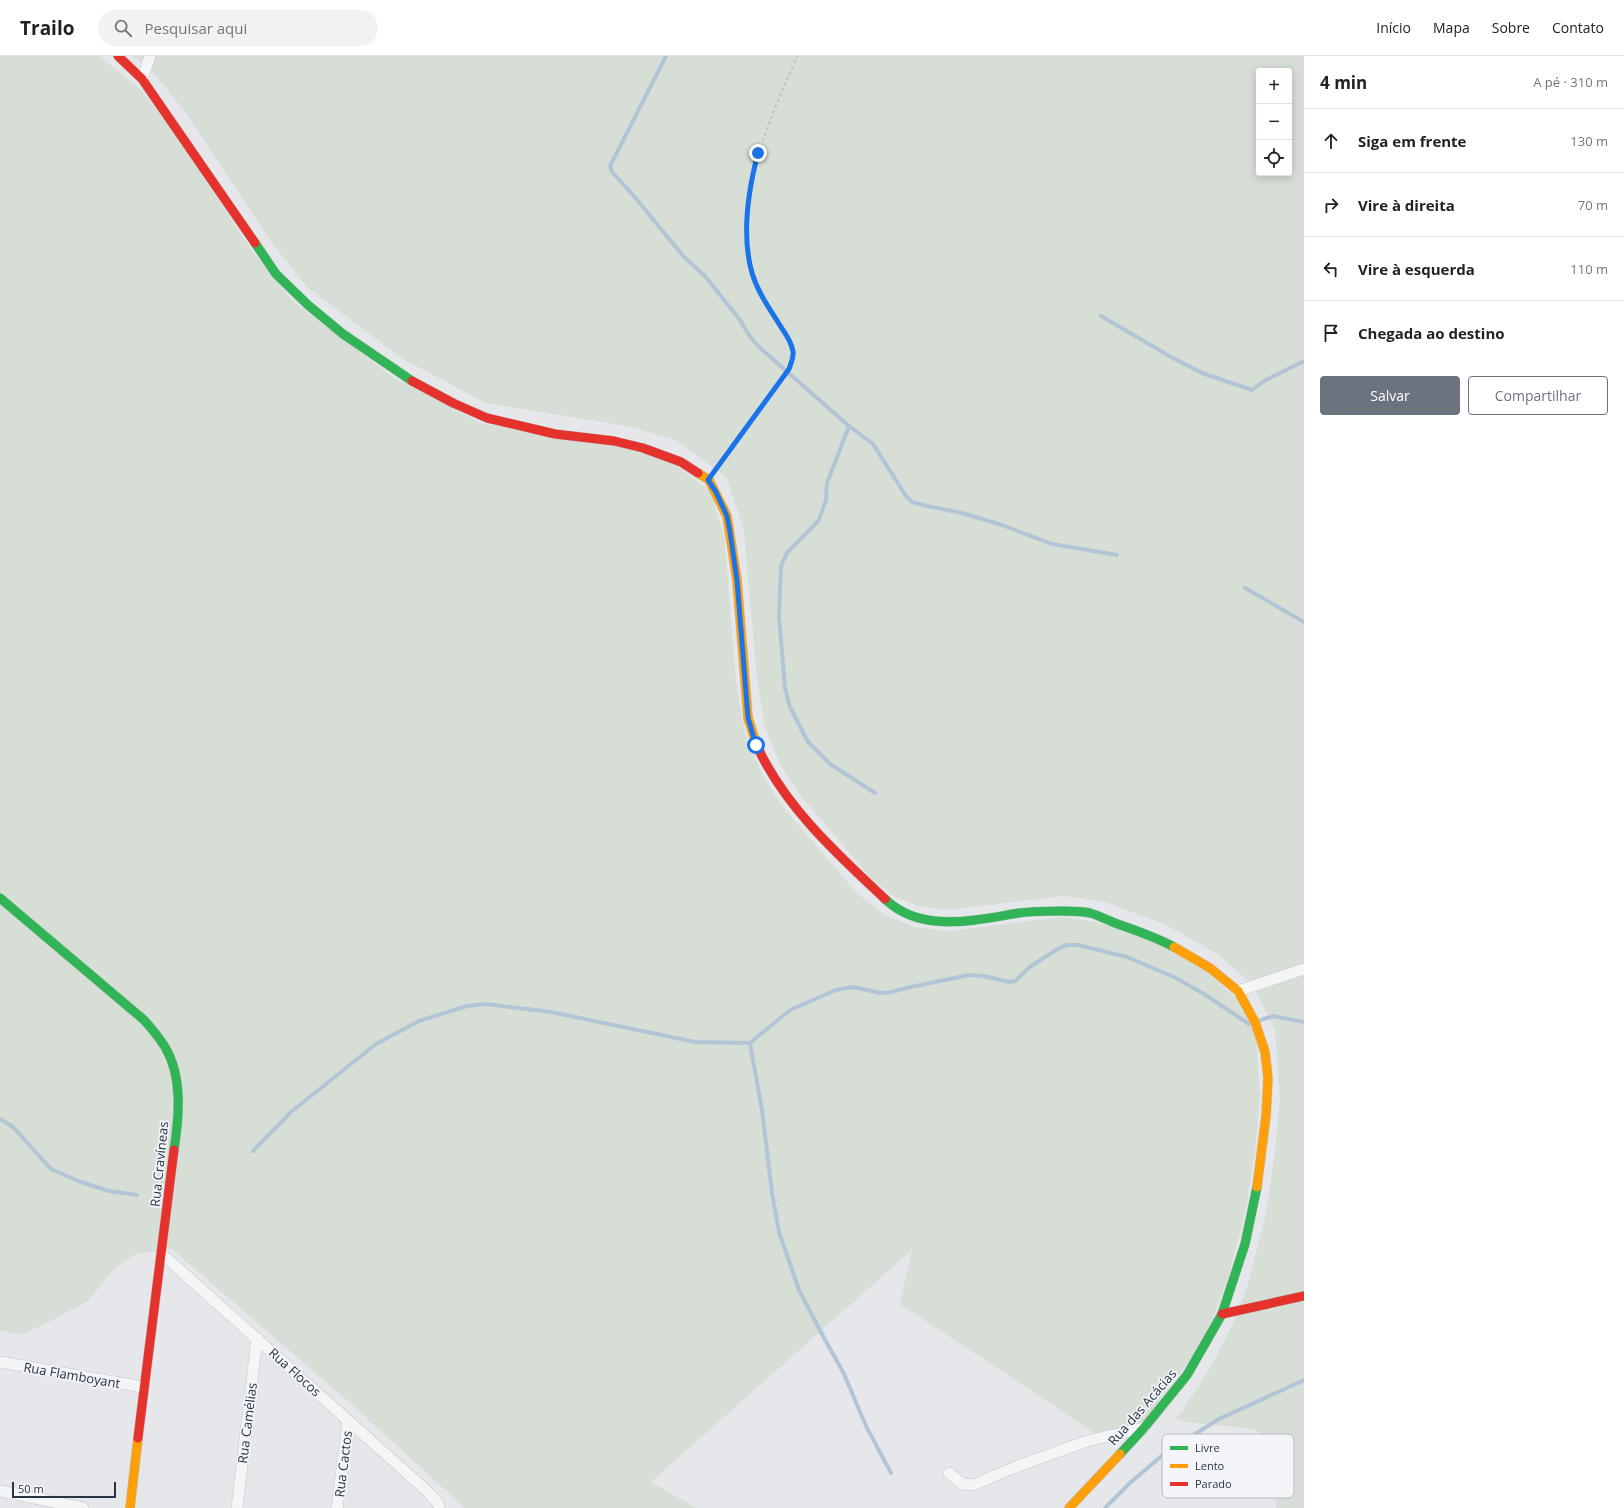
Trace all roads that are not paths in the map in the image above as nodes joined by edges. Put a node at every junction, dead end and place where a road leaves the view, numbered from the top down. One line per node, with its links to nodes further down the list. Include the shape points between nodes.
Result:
1 (118, 56): 3 (street)
2 (150, 56): 3 (street)
3 (142, 79): 6 (street, via 276,274 308,305 349,338 406,378 487,418 555,434 614,441 643,448 681,462 708,480 727,516 730,532 737,580 748,718 756,745 781,789 803,816 834,851 892,906 909,915 928,920 960,922 1021,913 1090,913 1163,941 1210,968)
4 (0, 898): 7 (street, Rua Cravíneas, via 144,1020 172,1058 179,1098)
5 (1304, 969): 6 (street)
6 (1238, 991): 9 (street, Rua das Acácias, via 1255,1022 1265,1052 1268,1078 1261,1162 1253,1210 1245,1244)
7 (162, 1254): 10 (street, Rua Flocos); 12 (street, Rua Cravíneas)
8 (1304, 1296): 9 (street)
9 (1222, 1314): 14 (street, Rua das Acácias, via 1187,1375)
10 (257, 1338): 13 (street, Rua Flocos); 19 (street, Rua Camélias)
11 (0, 1362): 12 (street, Rua Flamboyant)
12 (143, 1387): 18 (street, Rua Cravíneas)
13 (348, 1420): 20 (street, Rua Cactos); 21 (street, Rua Flocos, via 427,1491 438,1503)
14 (1144, 1428): 15 (street, via 1087,1440 973,1485 962,1484); 22 (street, Rua das Acácias)
15 (949, 1473)
16 (0, 1491): 17 (street)
17 (83, 1508)
18 (130, 1508)
19 (237, 1508)
20 (337, 1508)
21 (439, 1508)
22 (1069, 1508)

